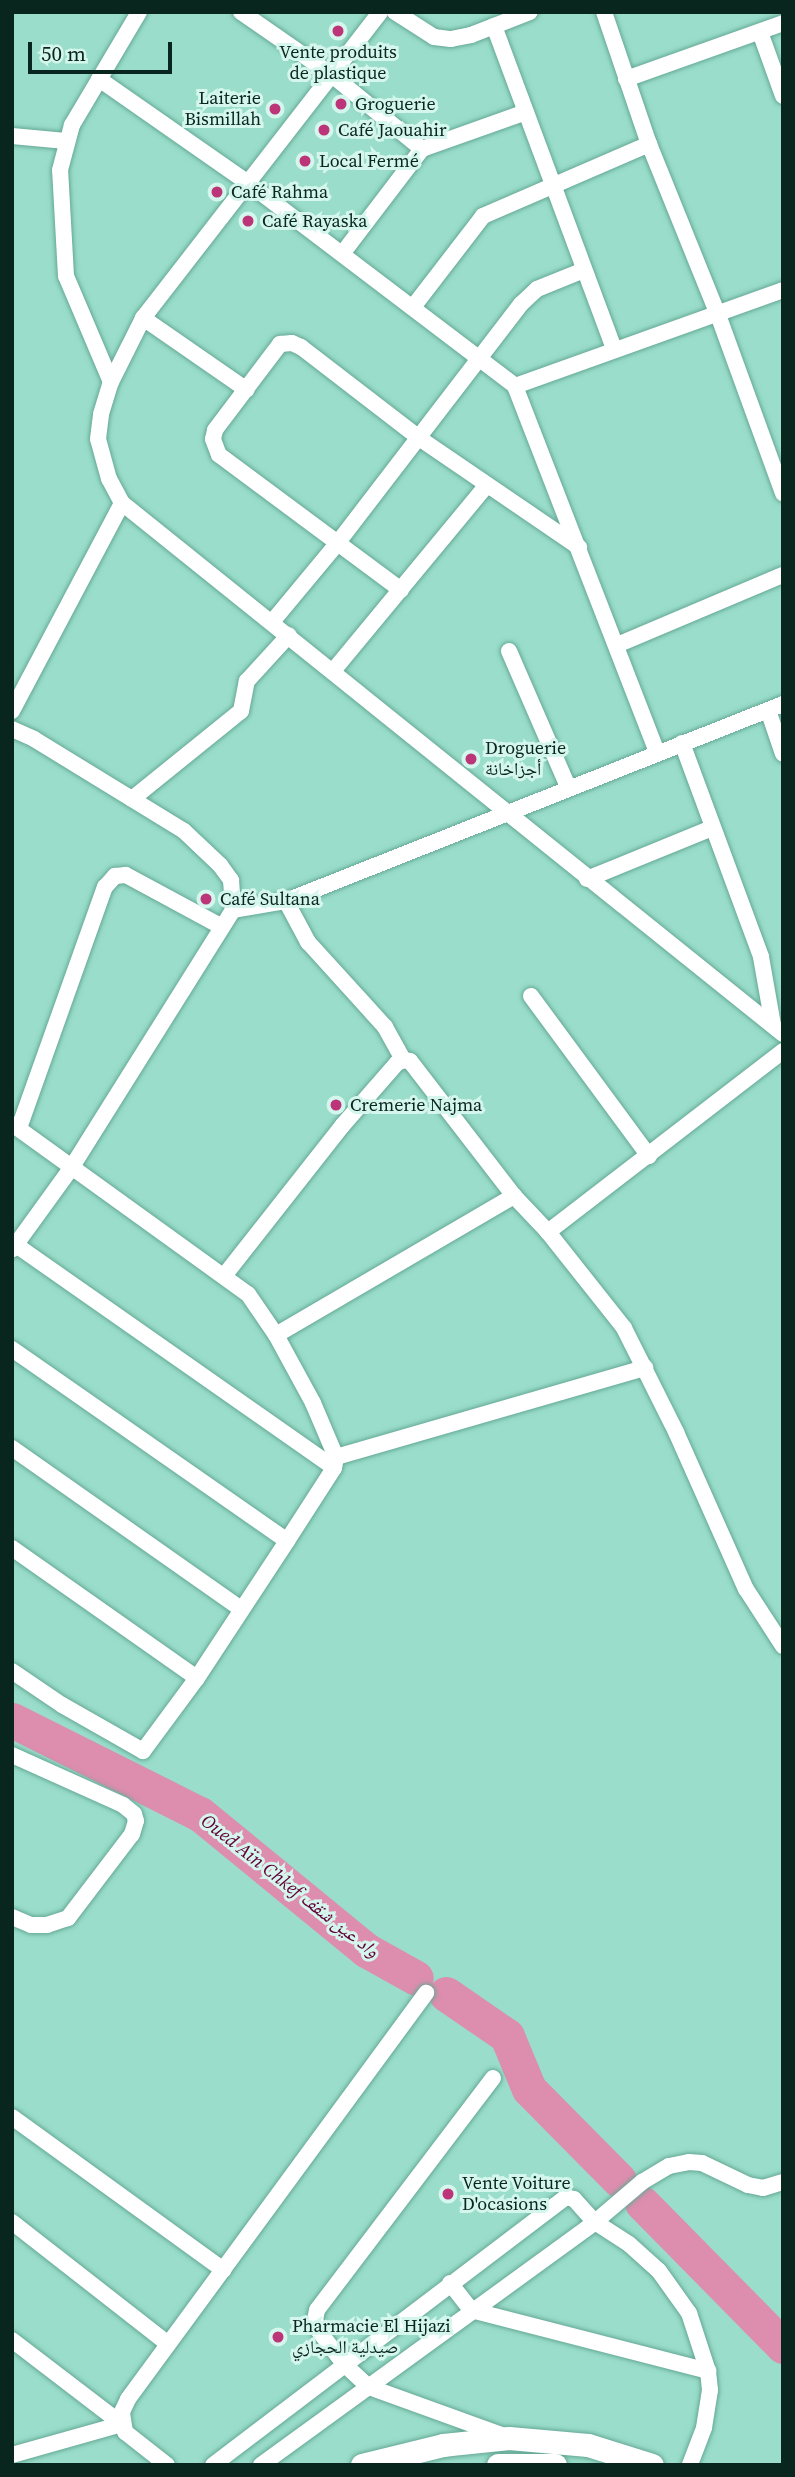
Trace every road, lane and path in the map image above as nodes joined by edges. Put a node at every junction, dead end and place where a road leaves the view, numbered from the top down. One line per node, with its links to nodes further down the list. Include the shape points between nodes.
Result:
1 (139, 12): 11 (street)
2 (241, 12): 10 (street)
3 (380, 12): 10 (street)
4 (395, 12): 8 (street, via 434,37 464,37)
5 (530, 12): 8 (street)
6 (604, 12): 12 (street)
7 (783, 23): 9 (street)
8 (494, 26): 14 (street)
9 (760, 32): 12 (street); 13 (street)
10 (332, 75): 18 (street); 19 (street)
11 (99, 79): 16 (street); 19 (street)
12 (626, 79): 17 (street)
13 (783, 96)
14 (526, 111): 18 (street); 20 (street)
15 (12, 136): 16 (street)
16 (66, 141): 29 (street, via 60,170 66,276)
17 (649, 144): 20 (street); 25 (street)
18 (422, 149): 21 (street)
19 (248, 183): 21 (street); 26 (street)
20 (554, 186): 22 (street); 24 (street, via 483,216)
21 (342, 254): 24 (street)
22 (584, 270): 27 (street); 28 (street, via 537,289 521,303)
23 (783, 290): 25 (street)
24 (413, 307): 28 (street)
25 (717, 312): 27 (street); 34 (street)
26 (143, 318): 29 (street); 31 (street)
27 (614, 348): 30 (street)
28 (480, 359): 30 (street); 32 (street)
29 (111, 382): 35 (street, via 98,439 109,479)
30 (515, 386): 37 (street)
31 (247, 390): 32 (street, via 280,344 292,343); 36 (street, via 215,430 219,455)
32 (419, 438): 33 (street); 36 (street)
33 (487, 485): 37 (street); 39 (street)
34 (783, 493)
35 (122, 503): 40 (street); 46 (street)
36 (336, 545): 39 (street); 40 (street)
37 (579, 547): 42 (street)
38 (783, 575): 42 (street)
39 (401, 590): 44 (street)
40 (272, 622): 41 (street)
41 (289, 635): 44 (street); 52 (street, via 247,681 241,711)
42 (618, 645): 49 (street)
43 (509, 651): 51 (street)
44 (333, 671): 53 (street)
45 (775, 707): 48 (street); 50 (street)
46 (12, 711)
47 (12, 729): 52 (street)
48 (682, 743): 49 (street); 54 (street)
49 (657, 752): 51 (street)
50 (783, 754)
51 (568, 787): 53 (street)
52 (132, 799): 57 (street, via 184,831 220,865 231,880)
53 (506, 812): 55 (street); 56 (street)
54 (712, 828): 55 (street); 60 (street, via 761,957)
55 (587, 878): 60 (street)
56 (286, 901): 57 (street); 62 (street, via 307,942 385,1027)
57 (233, 910): 58 (street)
58 (222, 927): 63 (street, via 126,875 115,876 105,887); 65 (street)
59 (531, 996): 64 (street)
60 (778, 1029)
61 (783, 1051): 64 (street)
62 (403, 1060): 66 (street, via 410,1061); 69 (street, via 342,1126)
63 (15, 1126): 65 (street)
64 (649, 1156): 67 (street)
65 (72, 1167): 68 (street); 69 (street)
66 (514, 1196): 67 (street); 70 (street)
67 (548, 1232): 72 (street, via 624,1328)
68 (14, 1248): 74 (street)
69 (224, 1276): 70 (street, via 248,1294)
70 (276, 1335): 74 (street, via 313,1403)
71 (12, 1349): 75 (street)
72 (645, 1368): 74 (street); 78 (street, via 746,1589)
73 (12, 1448): 77 (street)
74 (335, 1462): 75 (street)
75 (288, 1541): 77 (street)
76 (12, 1548): 80 (street)
77 (241, 1609): 80 (street)
78 (783, 1646)
79 (12, 1671): 80 (street, via 144,1751)
80 (197, 1678)
81 (12, 1755): 82 (street, via 122,1805 136,1821 132,1833 68,1918 31,1925)
82 (12, 1917)
83 (426, 1993): 89 (street)
84 (493, 2078): 94 (street, via 317,2310 319,2330)
85 (12, 2117): 89 (street)
86 (783, 2182): 88 (street, via 763,2188 702,2163 669,2166 642,2182)
87 (12, 2222): 93 (street)
88 (595, 2222): 90 (street, via 574,2199 566,2197); 91 (street); 95 (street, via 659,2271 689,2313)
89 (223, 2270): 93 (street)
90 (450, 2283): 91 (street); 94 (street)
91 (471, 2310): 95 (street); 96 (street)
92 (12, 2340): 97 (street)
93 (168, 2344): 97 (street, via 128,2399)
94 (344, 2364): 96 (street); 101 (street)
95 (708, 2371): 107 (street, via 704,2428)
96 (369, 2387): 98 (street); 102 (street)
97 (122, 2424): 99 (street); 100 (street, via 125,2432)
98 (509, 2438): 103 (main road, via 443,2445); 106 (main road, via 588,2445)
99 (12, 2455)
100 (167, 2465)
101 (214, 2465)
102 (261, 2465)
103 (362, 2465)
104 (498, 2465): 105 (main road)
105 (555, 2465)
106 (652, 2465)
107 (690, 2465)

